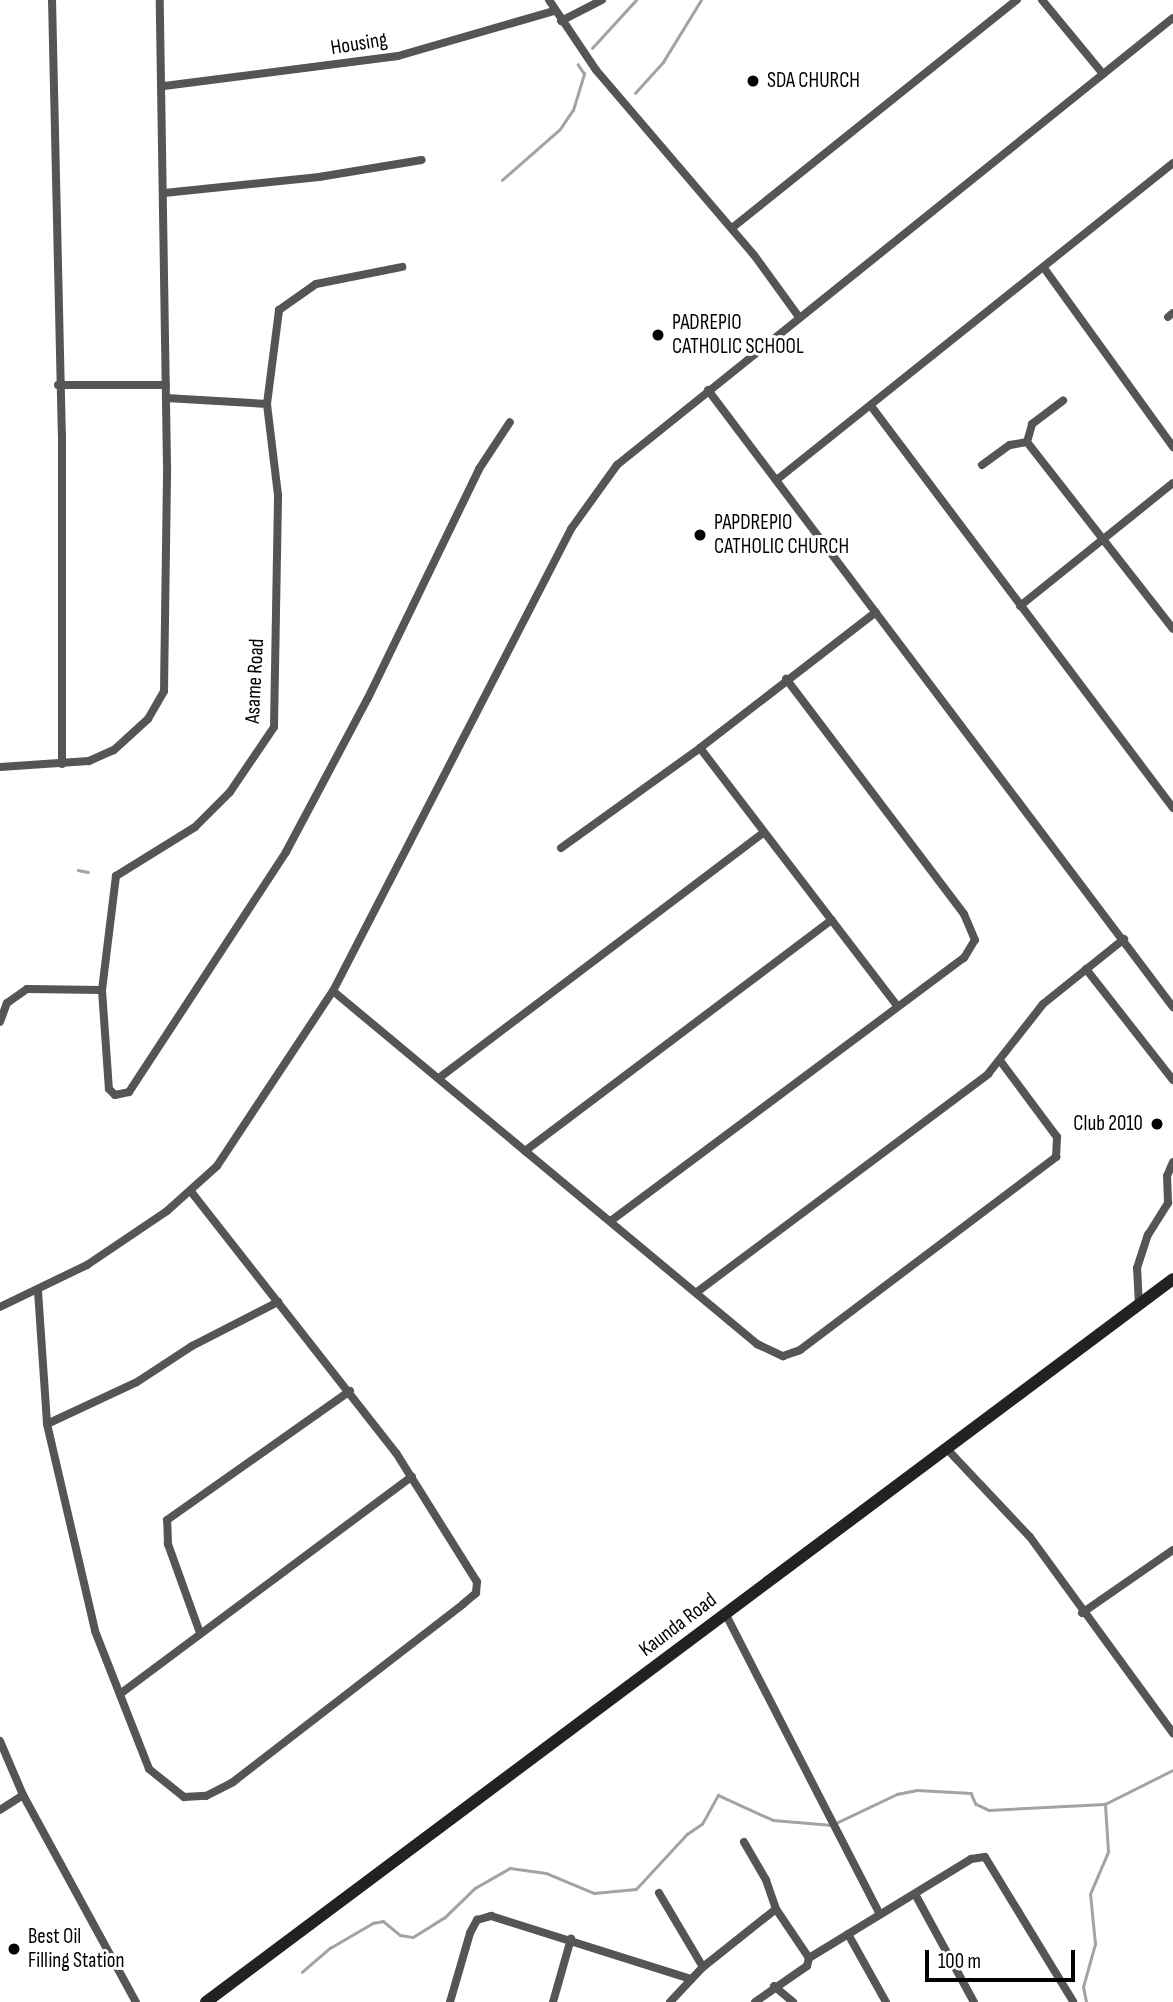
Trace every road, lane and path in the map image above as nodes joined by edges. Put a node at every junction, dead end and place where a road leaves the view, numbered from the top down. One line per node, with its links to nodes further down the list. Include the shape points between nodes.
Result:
1 (52, 0): 19 (street)
2 (160, 0): 11 (street)
3 (549, 0): 7 (street)
4 (602, 0): 9 (street)
5 (1017, 0): 15 (street)
6 (1042, 0): 10 (street)
7 (554, 11): 9 (street); 11 (street, Housing, via 398,56)
8 (1173, 18): 10 (street)
9 (561, 21): 15 (street, via 596,70)
10 (1103, 74): 18 (street)
11 (163, 86): 14 (street)
12 (422, 160): 14 (street, via 319,177)
13 (1173, 163): 17 (street)
14 (164, 193): 20 (street)
15 (732, 228): 18 (street)
16 (402, 267): 24 (street, via 316,284 279,310)
17 (1044, 268): 25 (street); 28 (street)
18 (799, 317): 21 (street)
19 (58, 385): 20 (street); 38 (street)
20 (166, 385): 22 (street)
21 (708, 390): 30 (street); 47 (street, via 617,464 572,529)
22 (166, 398): 24 (street); 38 (street, via 164,691 148,719 125,742 89,761)
23 (1063, 401): 27 (street, via 1032,424)
24 (267, 404): 46 (street, Asame Road, via 278,495 274,727 230,792 195,827 116,876)
25 (871, 406): 30 (street); 33 (street)
26 (510, 422): 46 (street, via 479,470 368,698 286,852 156,1054 122,1095 114,1094 107,1081 107,1015)
27 (1027, 442): 29 (street, via 1010,445); 32 (street)
28 (1173, 447)
29 (982, 465)
30 (779, 478): 34 (street)
31 (1173, 483): 32 (street)
32 (1105, 537): 33 (street); 35 (street)
33 (1020, 606): 40 (street)
34 (876, 612): 36 (street); 44 (street)
35 (1173, 629)
36 (786, 679): 37 (street); 48 (street, via 972,928 972,950)
37 (700, 748): 41 (street); 42 (street)
38 (62, 764): 39 (street)
39 (0, 767)
40 (1173, 808)
41 (762, 833): 43 (street); 52 (street)
42 (561, 848)
43 (832, 920): 48 (street); 54 (street)
44 (1124, 939): 45 (street); 49 (street)
45 (1086, 969): 51 (street, via 1043,1004); 53 (street)
46 (102, 990): 50 (street, via 27,989 6,1003)
47 (333, 991): 52 (street); 56 (street, via 232,1145)
48 (897, 1006): 57 (street)
49 (1173, 1007)
50 (0, 1022)
51 (1001, 1062): 60 (street); 60 (street, via 1057,1138 1056,1157 929,1255 790,1356 757,1344)
52 (439, 1078): 54 (street)
53 (1173, 1080)
54 (525, 1151): 57 (street)
55 (1173, 1162): 62 (street, via 1167,1176 1168,1203 1148,1235 1137,1268)
56 (191, 1192): 59 (street, via 87,1265); 61 (street)
57 (612, 1220): 60 (street)
58 (1173, 1279): 62 (main road, Kaunda Road)
59 (38, 1291): 63 (street); 65 (street)
60 (697, 1292)
61 (278, 1302): 64 (street); 65 (street, via 253,1319 192,1346 137,1382)
62 (1139, 1305): 66 (main road, Kaunda Road)
63 (0, 1307)
64 (350, 1391): 67 (street); 71 (street, via 167,1520 168,1544)
65 (47, 1424): 72 (street, via 87,1605)
66 (946, 1448): 69 (main road, Kaunda Road); 70 (street, via 1030,1537)
67 (412, 1476): 71 (street); 72 (street, via 477,1582 476,1593 233,1782 194,1799 166,1787 141,1755)
68 (1173, 1550): 70 (street)
69 (725, 1613): 81 (street); 90 (main road, Kaunda Road)
70 (1082, 1613): 73 (street)
71 (200, 1633): 72 (street)
72 (120, 1694)
73 (1173, 1733)
74 (0, 1741): 75 (street)
75 (23, 1795): 76 (street); 89 (street)
76 (0, 1810)
77 (744, 1842): 80 (street)
78 (659, 1893): 85 (street)
79 (915, 1894): 81 (street); 88 (street, via 971,1859 985,1857); 97 (street)
80 (776, 1909): 84 (street); 85 (street)
81 (880, 1914): 82 (street)
82 (848, 1934): 84 (street); 96 (street)
83 (571, 1939): 86 (street); 91 (street, via 491,1916 477,1920); 92 (street)
84 (809, 1958): 87 (street, via 807,1966)
85 (703, 1967): 86 (street)
86 (691, 1979): 93 (street)
87 (775, 1986): 94 (street); 95 (street)
88 (1073, 2001)
89 (136, 2002)
90 (206, 2002)
91 (450, 2002)
92 (553, 2002)
93 (670, 2002)
94 (755, 2002)
95 (793, 2002)
96 (886, 2002)
97 (974, 2002)

